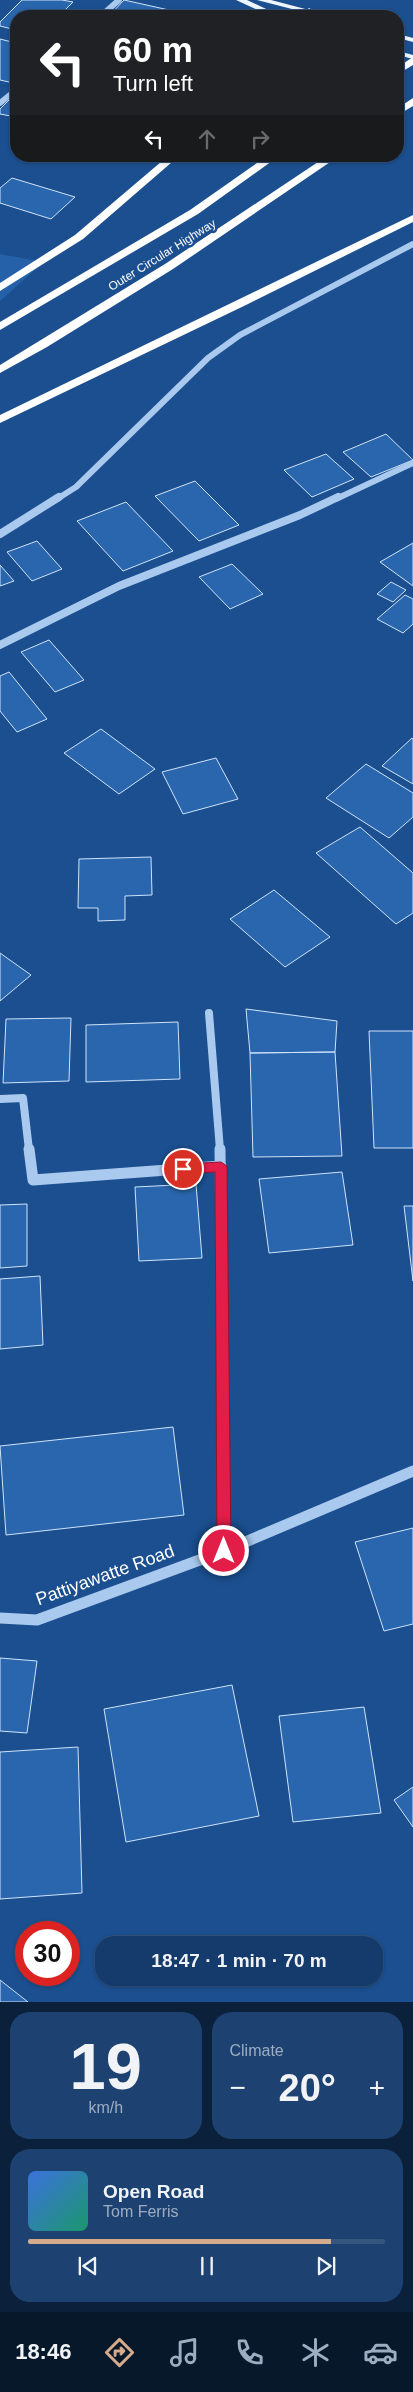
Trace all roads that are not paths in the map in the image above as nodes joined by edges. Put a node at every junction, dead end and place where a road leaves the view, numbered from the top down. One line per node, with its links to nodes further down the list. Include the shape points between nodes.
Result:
1 (119, 0): 4 (street)
2 (240, 0): 5 (main road)
3 (261, 0): 6 (main road)
4 (108, 10)
5 (263, 10)
6 (294, 10)
7 (10, 95): 8 (street)
8 (0, 103)
9 (167, 162): 14 (highway, via 79,237)
10 (265, 162): 15 (highway, Outer Circular Highway, via 194,212)
11 (325, 162): 16 (highway, Outer Circular Highway, via 220,235)
12 (413, 218): 17 (highway)
13 (413, 244): 19 (street, via 232,341 208,358 76,487)
14 (0, 288)
15 (0, 327)
16 (0, 370)
17 (0, 419)
18 (413, 463): 20 (street, via 300,515 119,586)
19 (0, 534)
20 (0, 645)
21 (210, 1013): 23 (street)
22 (0, 1100): 23 (street, via 23,1098 33,1180)
23 (221, 1166): 25 (street)
24 (413, 1471): 25 (street, Pattiyawatte Road)
25 (224, 1551): 26 (street, Pattiyawatte Road, via 37,1620)
26 (0, 1618)

